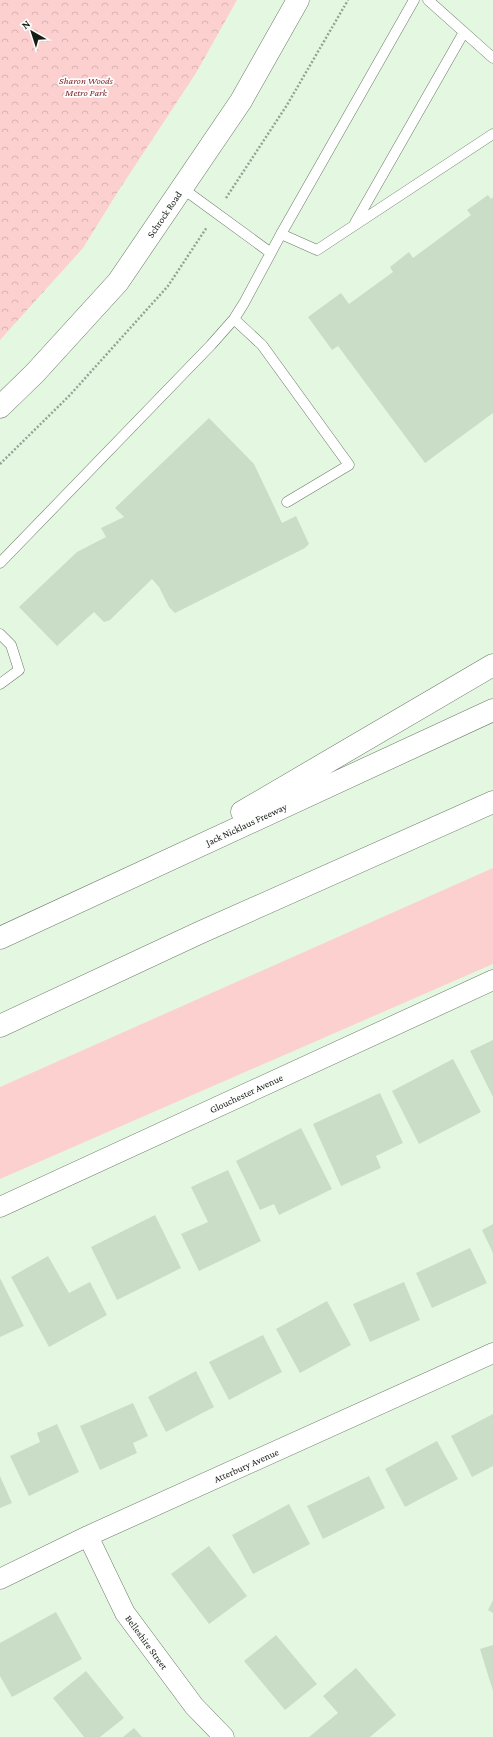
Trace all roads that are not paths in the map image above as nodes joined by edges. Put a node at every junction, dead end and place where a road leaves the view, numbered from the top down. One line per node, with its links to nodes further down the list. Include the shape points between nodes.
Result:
1 (298, 0): 7 (main road, Schrock Road, via 241,101)
2 (414, 0): 9 (lane)
3 (428, 0): 4 (lane)
4 (464, 32): 5 (lane); 8 (lane)
5 (493, 58)
6 (493, 134): 8 (lane)
7 (182, 188): 10 (lane); 12 (main road, Schrock Road, via 118,282 35,373)
8 (354, 225): 9 (lane, via 317,250)
9 (281, 234): 10 (lane)
10 (271, 253): 11 (lane)
11 (234, 319): 13 (lane, via 262,344 349,465); 14 (lane)
12 (0, 406)
13 (287, 502)
14 (0, 563)
15 (0, 634): 17 (lane, via 11,645 19,670)
16 (493, 665): 22 (main road)
17 (0, 684)
18 (493, 710): 22 (main road, Jack Nicklaus Freeway)
19 (493, 802): 21 (main road)
20 (493, 810): 21 (main road)
21 (350, 865): 25 (main road)
22 (131, 877): 23 (main road, Jack Nicklaus Freeway)
23 (0, 938)
24 (493, 980): 26 (street, Glouchester Avenue)
25 (0, 1026)
26 (0, 1206)
27 (493, 1353): 28 (street, Atterbury Avenue)
28 (88, 1536): 29 (street, Atterbury Avenue); 30 (street, Belleshire Street, via 125,1612 194,1706)
29 (0, 1580)
30 (224, 1737)

